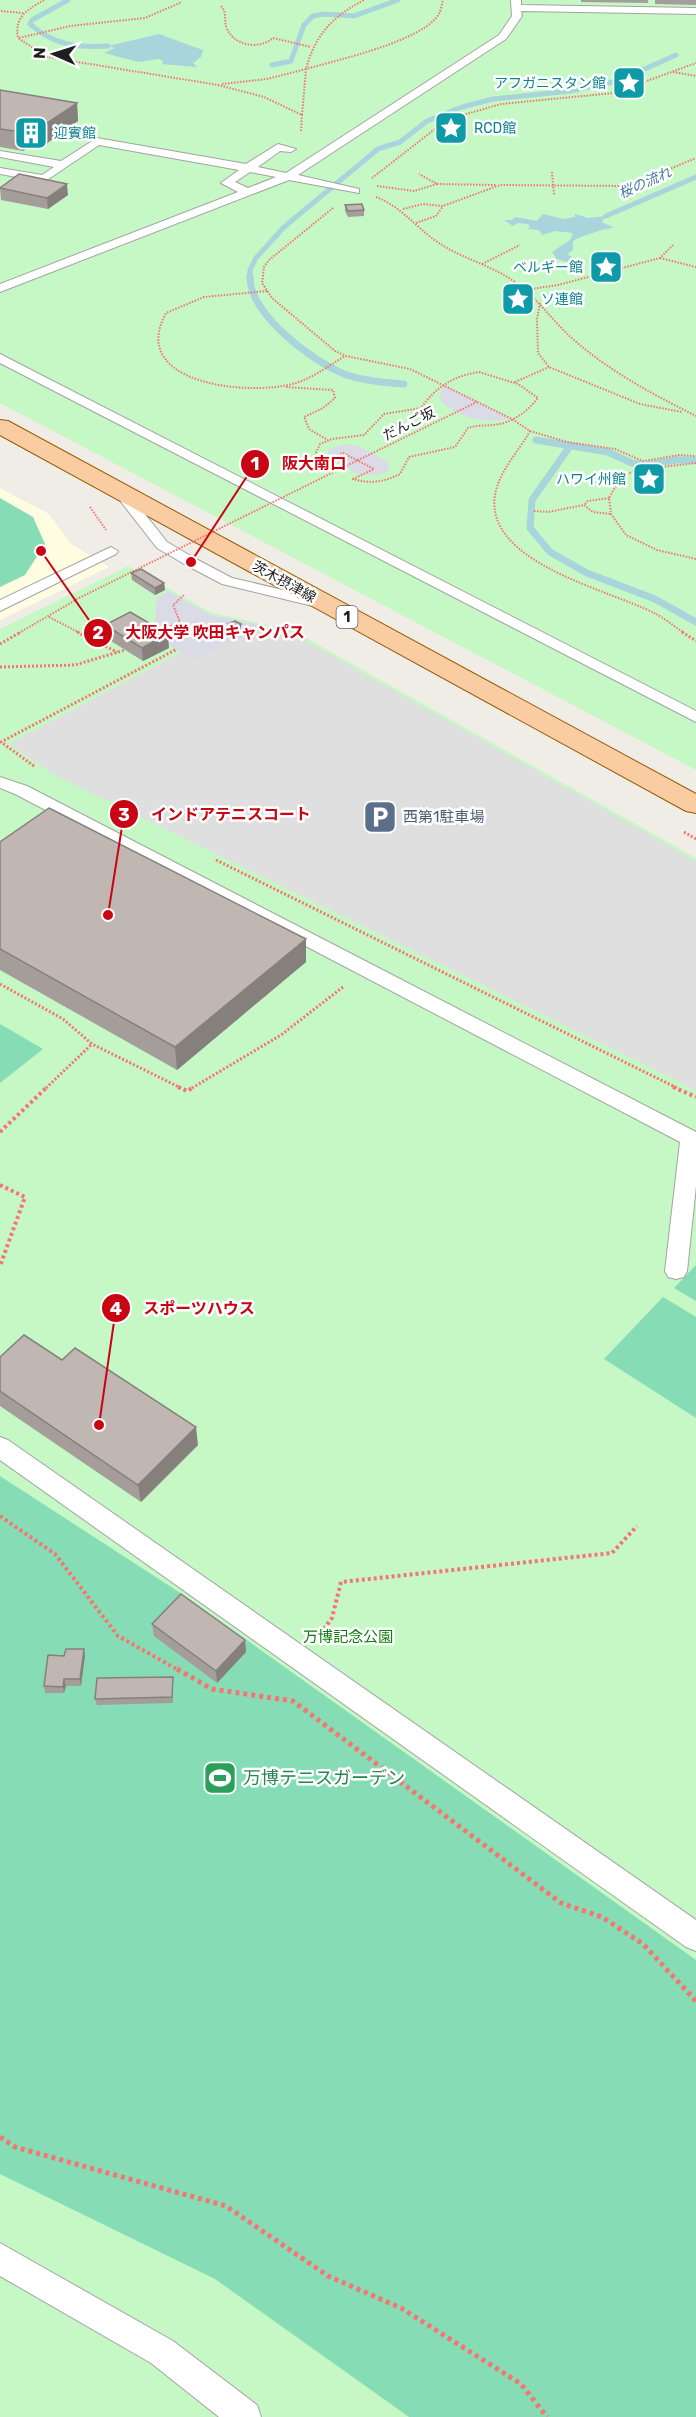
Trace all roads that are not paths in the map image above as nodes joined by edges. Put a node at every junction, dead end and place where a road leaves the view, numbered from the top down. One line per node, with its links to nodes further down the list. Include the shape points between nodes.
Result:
1 (517, 8): 2 (lane); 3 (lane); 5 (lane, via 503,37)
2 (696, 11)
3 (696, 19)
4 (0, 154): 6 (lane)
5 (321, 155): 7 (lane, via 278,147); 9 (lane)
6 (63, 165): 7 (lane, via 97,141); 8 (lane, via 44,179)
7 (249, 168): 9 (lane); 11 (lane, via 228,183)
8 (0, 171)
9 (289, 176): 10 (lane); 11 (lane)
10 (358, 189)
11 (249, 192): 12 (lane)
12 (0, 288)
13 (0, 358): 17 (lane)
14 (0, 426): 19 (main road, 茨木摂津線 / 1)
15 (111, 551): 16 (lane)
16 (0, 606)
17 (696, 717)
18 (0, 782): 20 (lane)
19 (696, 805)
20 (694, 1140): 21 (lane)
21 (676, 1271)
22 (0, 1447): 23 (lane)
23 (696, 1936)
24 (0, 2259): 25 (lane, via 162,2352)
25 (245, 2417)

